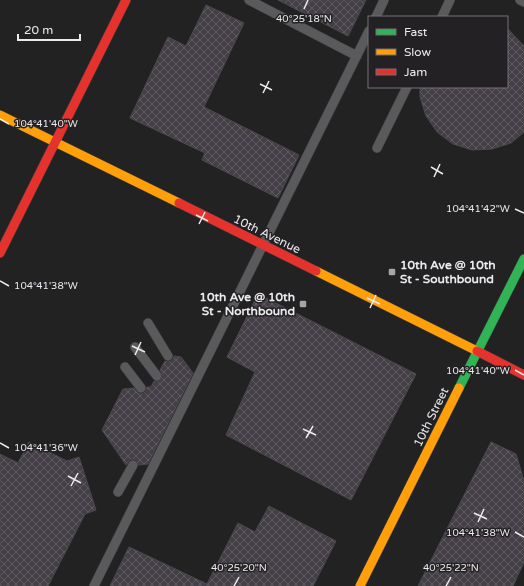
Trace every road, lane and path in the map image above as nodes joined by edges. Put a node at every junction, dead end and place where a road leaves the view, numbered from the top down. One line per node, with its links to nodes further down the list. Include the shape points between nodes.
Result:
1 (126, 0): 13 (street)
2 (249, 0): 10 (lane)
3 (384, 0): 7 (lane)
4 (450, 0): 8 (lane)
5 (520, 0): 6 (lane)
6 (524, 2)
7 (376, 16)
8 (442, 16)
9 (368, 33): 10 (lane)
10 (357, 56): 15 (lane)
11 (407, 88): 14 (lane)
12 (0, 115): 13 (street, 10th Avenue)
13 (55, 143): 15 (street, 10th Avenue); 16 (street)
14 (377, 148)
15 (263, 246): 20 (street, 10th Avenue); 28 (lane)
16 (0, 253)
17 (524, 259): 20 (street, 10th Street)
18 (148, 324): 21 (lane)
19 (135, 348): 24 (lane)
20 (477, 352): 23 (street, 10th Avenue); 29 (street, 10th Street)
21 (168, 356)
22 (125, 367): 25 (lane)
23 (524, 375)
24 (157, 376)
25 (141, 388)
26 (133, 465): 27 (lane)
27 (118, 492)
28 (94, 586)
29 (360, 586)

